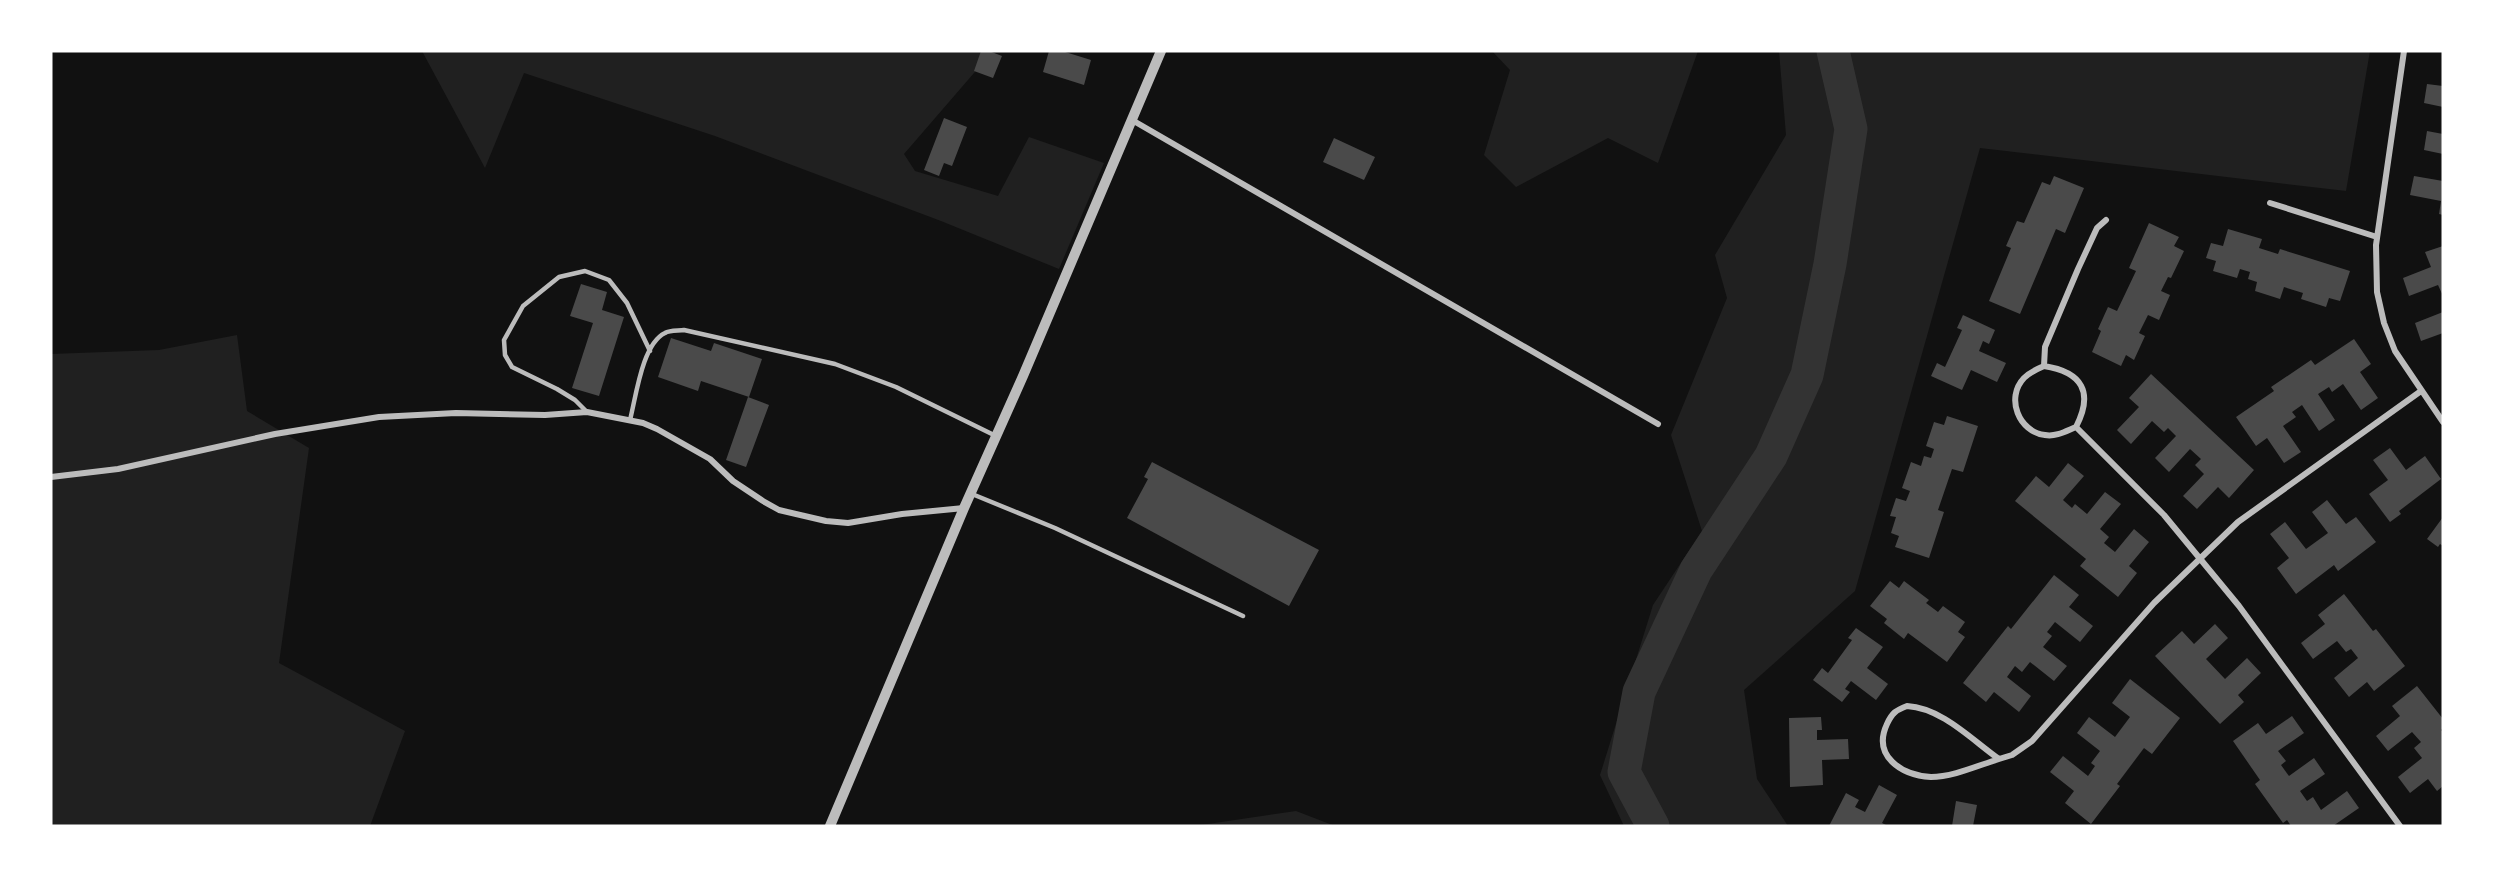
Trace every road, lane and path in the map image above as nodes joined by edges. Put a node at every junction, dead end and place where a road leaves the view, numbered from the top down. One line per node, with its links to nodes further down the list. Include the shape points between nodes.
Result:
1 (1161, 51): 3 (street)
2 (2404, 51): 6 (street)
3 (1132, 120): 13 (street); 15 (street)
4 (2270, 203): 6 (street)
5 (2106, 220): 8 (street, via 2097,228 2045,347)
6 (2377, 237): 9 (street, via 2375,268 2384,323 2395,351)
7 (650, 351): 10 (lane, via 627,303 609,280 585,271 559,277 523,306 504,340 505,355 512,367 557,389); 11 (lane); 15 (lane, via 666,332 684,330 835,364 896,387)
8 (2044, 366): 14 (street, via 2062,369 2078,381 2085,404); 14 (street, via 2019,385 2015,404 2018,415 2033,432 2045,435)
9 (2421, 391): 12 (street); 19 (street, via 2238,522)
10 (587, 412): 11 (street); 16 (street, via 456,412 379,417 275,434 118,469)
11 (630, 420): 18 (street, via 657,429 710,459 733,480 779,510 848,523)
12 (2443, 422)
13 (1658, 424)
14 (2076, 427): 19 (street, via 2164,515)
15 (996, 436): 17 (street)
16 (51, 477)
17 (970, 493): 18 (street); 20 (lane, via 1055,528)
18 (964, 508): 22 (street)
19 (2200, 559): 21 (street, via 2154,603 2032,741); 23 (street, via 2239,606)
20 (1243, 616)
21 (2000, 759): 21 (street, via 1932,777 1910,772 1890,760 1883,748 1882,735 1897,710 1919,706 1934,712)
22 (830, 826)
23 (2400, 826)

